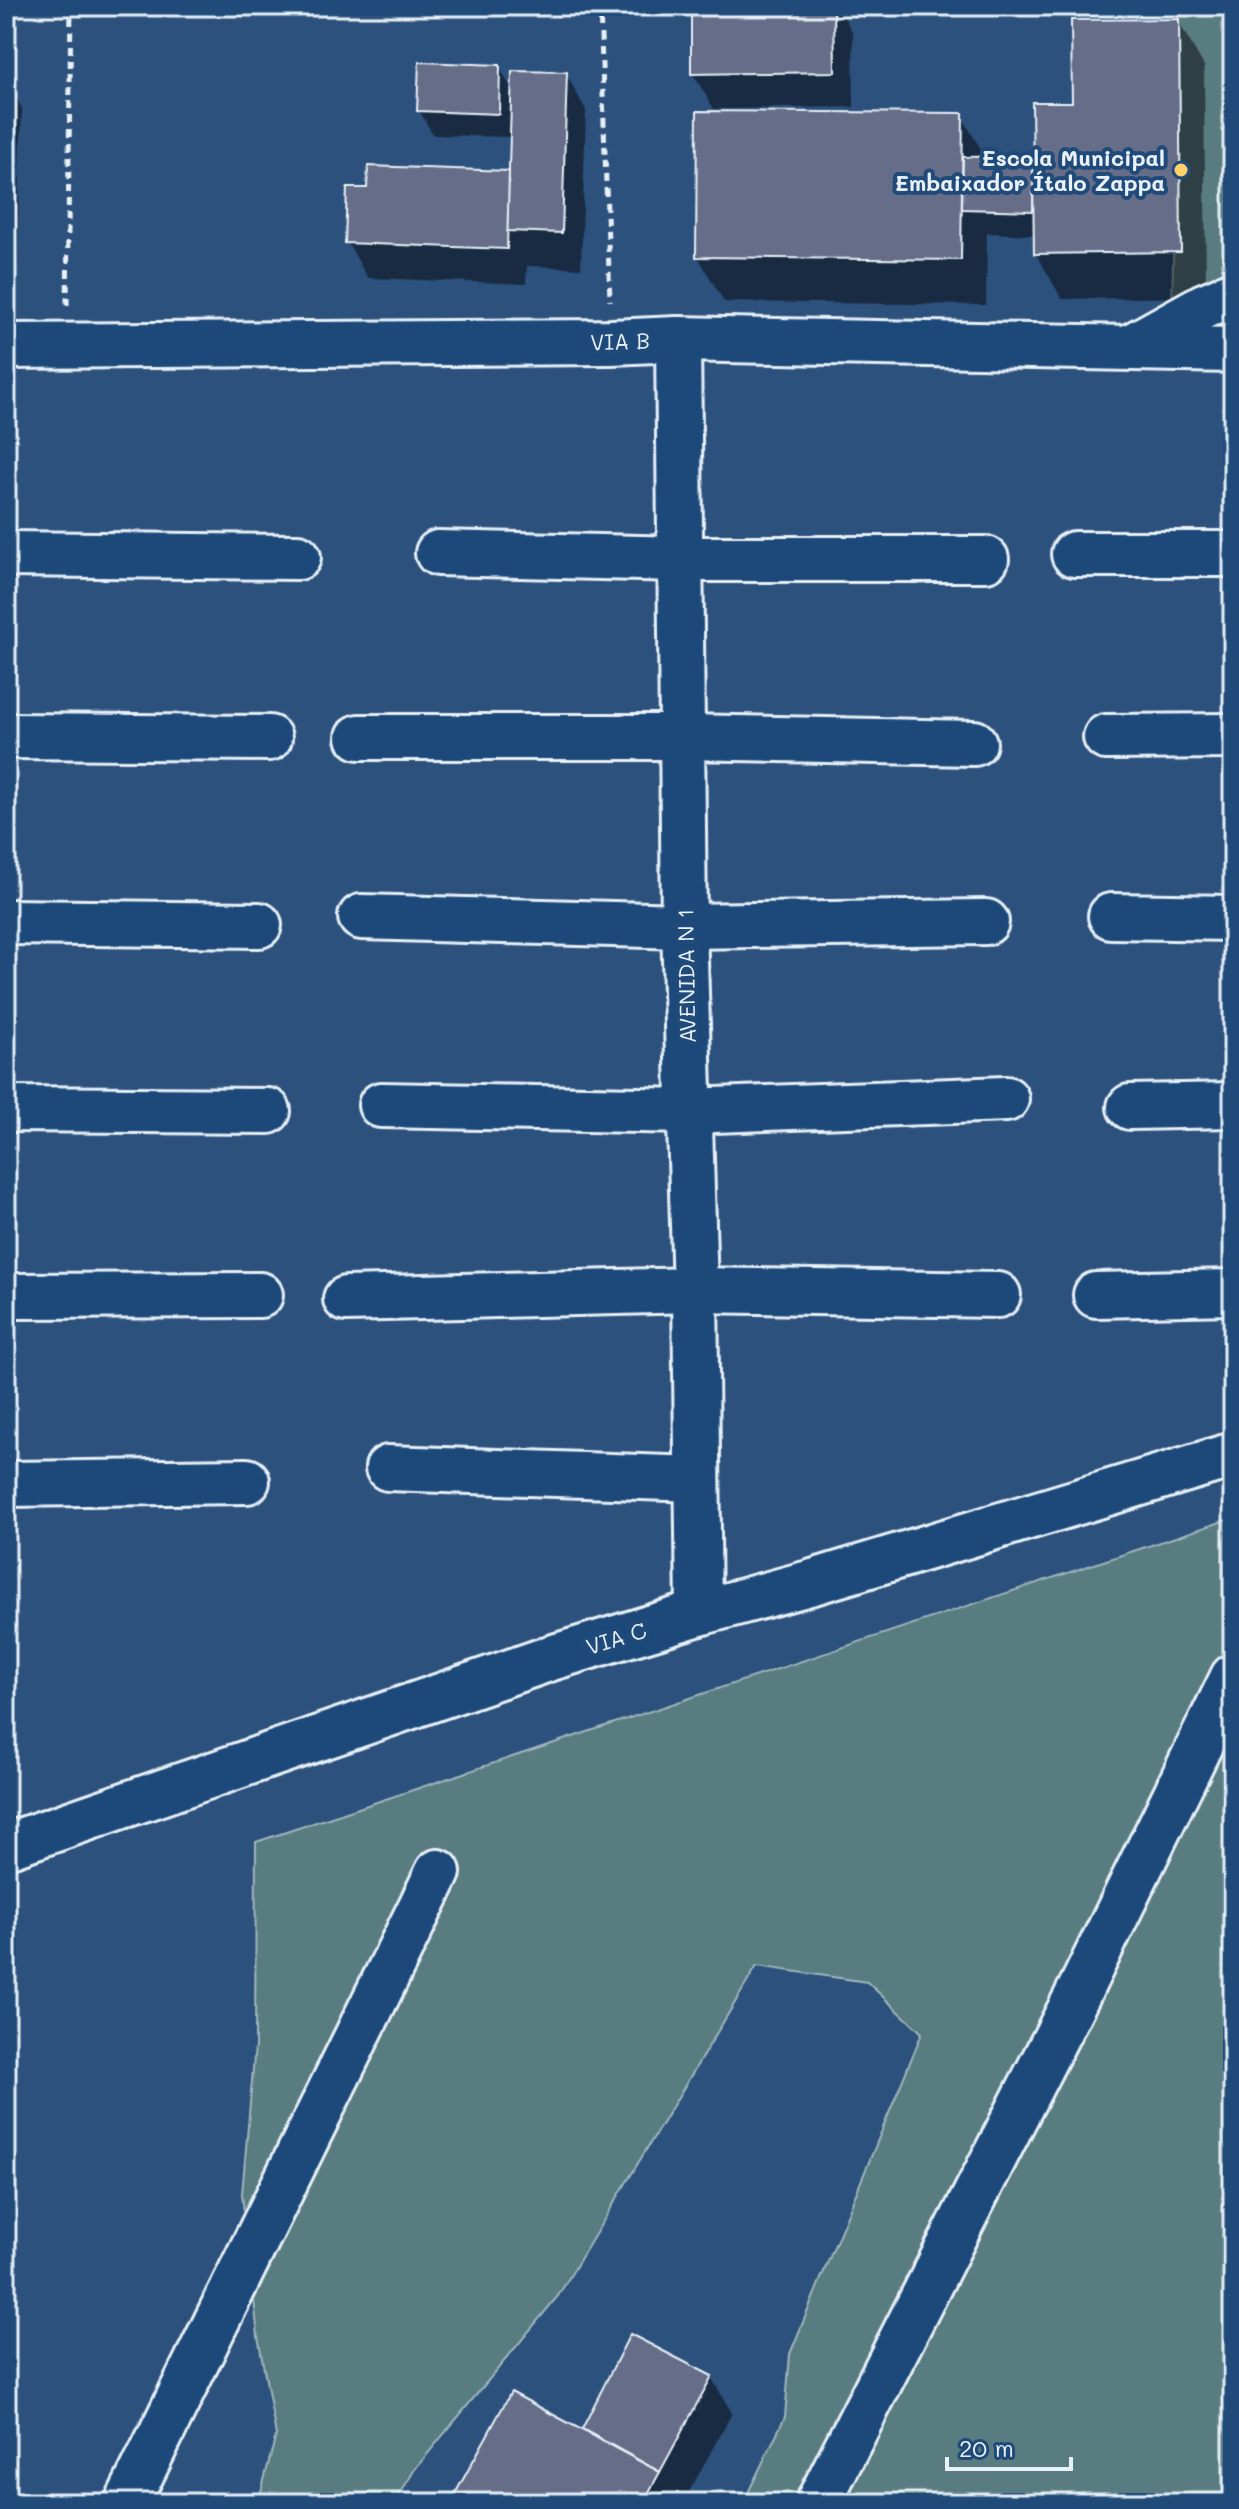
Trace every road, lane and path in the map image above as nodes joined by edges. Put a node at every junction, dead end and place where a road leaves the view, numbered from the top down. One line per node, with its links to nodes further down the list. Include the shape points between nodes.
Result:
1 (71, 6): 6 (path)
2 (600, 6): 5 (path)
3 (1233, 294): 8 (street)
4 (678, 339): 5 (street, VIA B); 8 (street, VIA B); 15 (street, AVENIDA N 1)
5 (611, 342): 6 (street, VIA B)
6 (67, 345): 7 (street, VIA B)
7 (6, 346)
8 (1128, 348): 9 (street, VIA B)
9 (1233, 350)
10 (438, 553): 15 (street)
11 (6, 554): 14 (street)
12 (1074, 554): 13 (street)
13 (1233, 554)
14 (298, 557)
15 (681, 559): 16 (street); 20 (street, AVENIDA N 1)
16 (986, 559)
17 (6, 736): 22 (street)
18 (1233, 736): 21 (street)
19 (359, 737): 20 (street)
20 (684, 737): 23 (street); 30 (street, AVENIDA N 1)
21 (1106, 737)
22 (269, 738)
23 (974, 743)
24 (1111, 916): 26 (street)
25 (361, 917): 30 (street)
26 (1233, 918)
27 (6, 922): 29 (street)
28 (986, 922): 30 (street)
29 (259, 925)
30 (684, 926): 37 (street, AVENIDA N 1)
31 (1006, 1099): 37 (street)
32 (381, 1105): 37 (street)
33 (1233, 1105): 34 (street)
34 (1130, 1107)
35 (6, 1109): 36 (street)
36 (268, 1111)
37 (689, 1111): 38 (street, AVENIDA N 1)
38 (695, 1290): 41 (street); 44 (street); 47 (street, AVENIDA N 1)
39 (1233, 1292): 42 (street)
40 (260, 1295): 43 (street)
41 (998, 1295)
42 (1096, 1295)
43 (6, 1296)
44 (346, 1299)
45 (1233, 1455): 50 (street, VIA C)
46 (388, 1468): 47 (street)
47 (697, 1479): 50 (street, AVENIDA N 1)
48 (247, 1481): 49 (street)
49 (6, 1484)
50 (699, 1613): 52 (street, VIA C, via 551,1658)
51 (1233, 1677): 55 (street)
52 (6, 1846)
53 (438, 1872): 54 (street)
54 (127, 2503)
55 (818, 2503)

